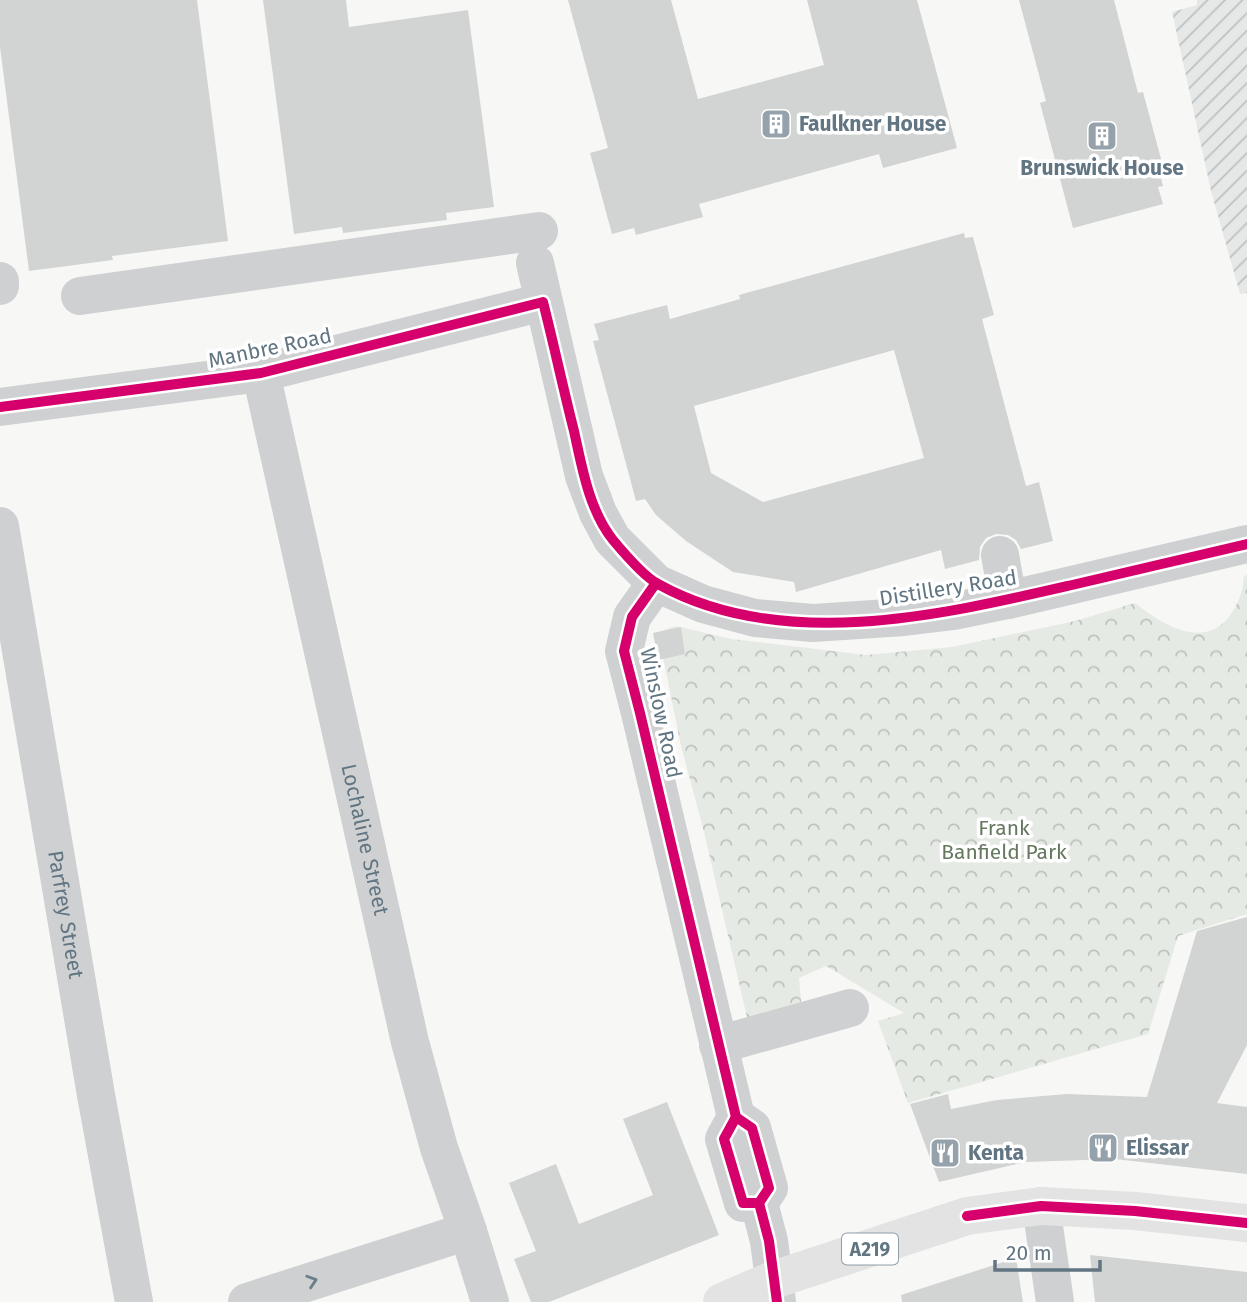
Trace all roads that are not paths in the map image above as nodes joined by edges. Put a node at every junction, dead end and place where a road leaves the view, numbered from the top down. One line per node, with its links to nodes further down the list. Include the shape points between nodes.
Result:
1 (80, 296): 2 (street, via 537,247)
2 (543, 302): 3 (street, Manbre Road); 8 (street, via 584,477 598,513 612,539)
3 (261, 373): 4 (street, Manbre Road); 14 (street, Lochaline Street, via 411,1042 439,1148)
4 (0, 407)
5 (0, 526): 16 (street, Parfrey Street)
6 (1247, 544): 9 (street, Distillery Road)
7 (1000, 555): 9 (street)
8 (656, 583): 9 (street, Distillery Road, via 703,604 755,618 813,624 954,611); 11 (street, Winslow Road, via 632,617 624,651)
9 (1008, 600)
10 (850, 1008): 11 (street)
11 (718, 1045): 15 (street, Winslow Road, via 736,1117 752,1128 769,1188 759,1203)
12 (1041, 1206): 13 (main road, A219); 15 (main road, A219, via 967,1216); 20 (street)
13 (1247, 1223)
14 (468, 1231): 17 (street, one-way to 14); 18 (street, Lochaline Street)
15 (775, 1291): 19 (main road, A219)
16 (134, 1302)
17 (247, 1302)
18 (490, 1302)
19 (722, 1302)
20 (1055, 1302)

